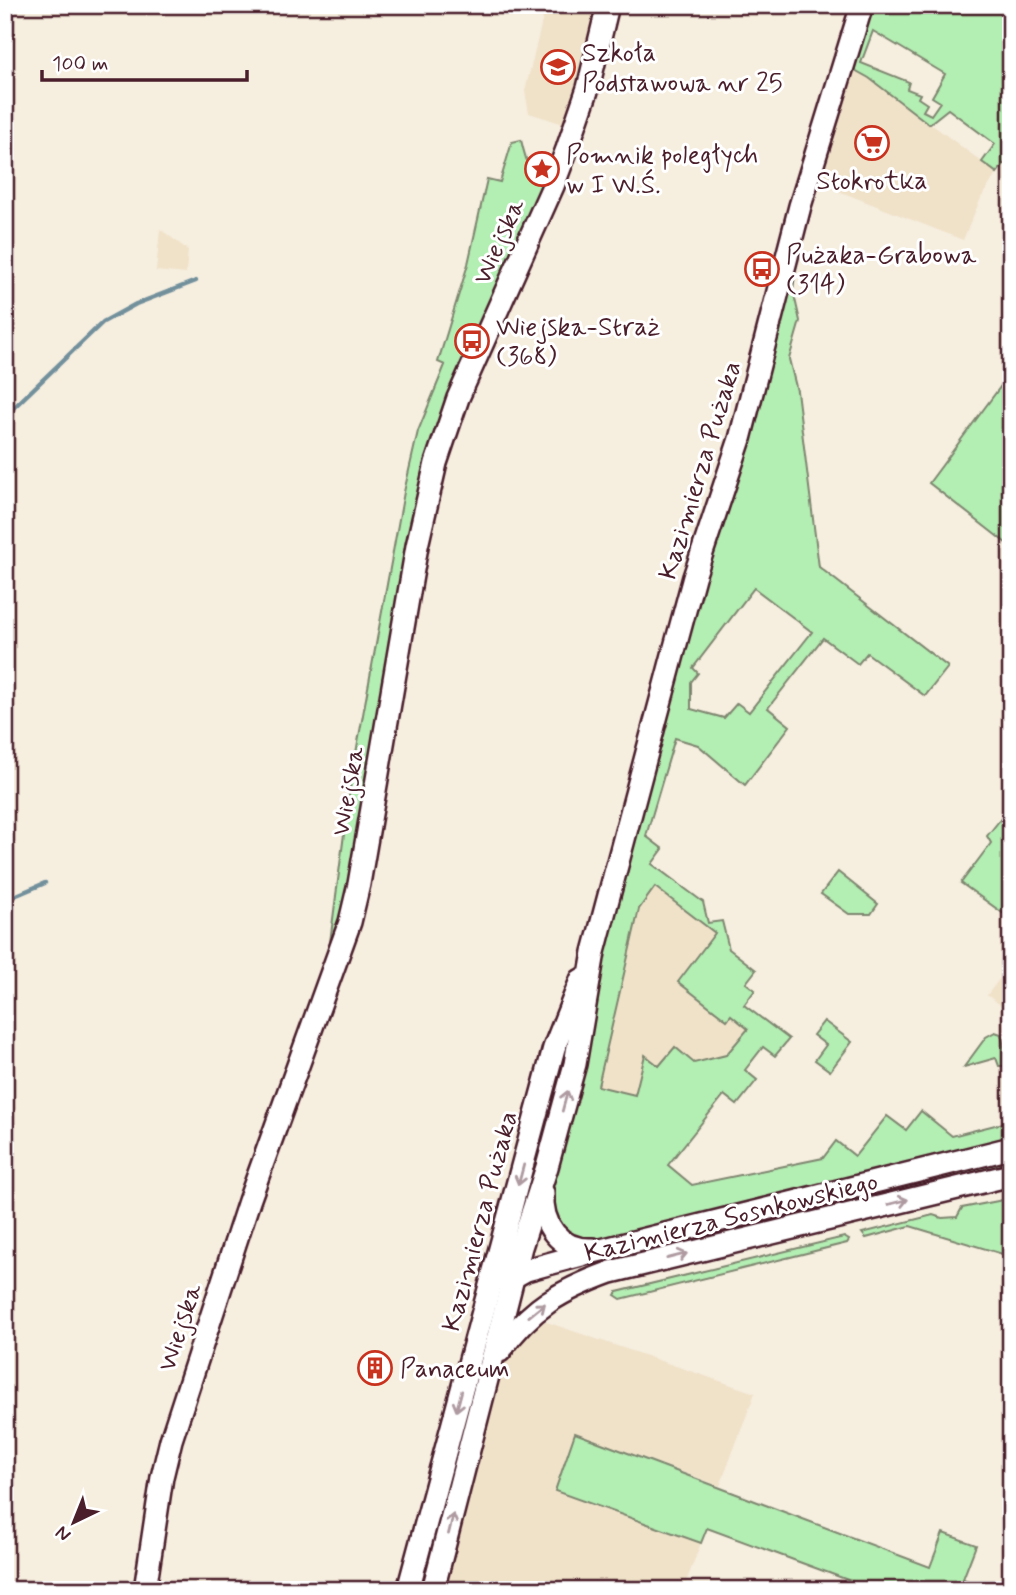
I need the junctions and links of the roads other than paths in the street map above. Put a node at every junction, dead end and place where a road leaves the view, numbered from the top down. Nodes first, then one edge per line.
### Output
1 (608, 5) edge
2 (862, 5) edge
3 (594, 952) junction
4 (1011, 1149) edge
5 (547, 1167) junction
6 (1011, 1175) edge
7 (513, 1206) junction
8 (609, 1248) junction
9 (527, 1260) junction
10 (611, 1272) junction
11 (514, 1276) junction
12 (483, 1312) junction
13 (493, 1361) junction
14 (145, 1590) edge
15 (408, 1590) edge
16 (433, 1590) edge

1 - 14 street, Wiejska
2 - 3 street, Kazimierza Pużaka
5 -> 3 street, Kazimierza Pużaka
3 -> 7 street, Kazimierza Pużaka
4 - 8 street, Kazimierza Sosnkowskiego
5 - 8 street
5 - 9 street, Kazimierza Pużaka
10 -> 6 street, Kazimierza Sosnkowskiego
7 - 9 street
7 - 12 street, Kazimierza Pużaka
8 - 9 street, Kazimierza Sosnkowskiego
9 - 10 street
9 - 11 street, Kazimierza Pużaka
13 -> 10 street, Kazimierza Sosnkowskiego
11 - 12 street
11 - 13 street, Kazimierza Pużaka
12 -> 15 street, Kazimierza Pużaka
16 -> 13 street, Kazimierza Pużaka

